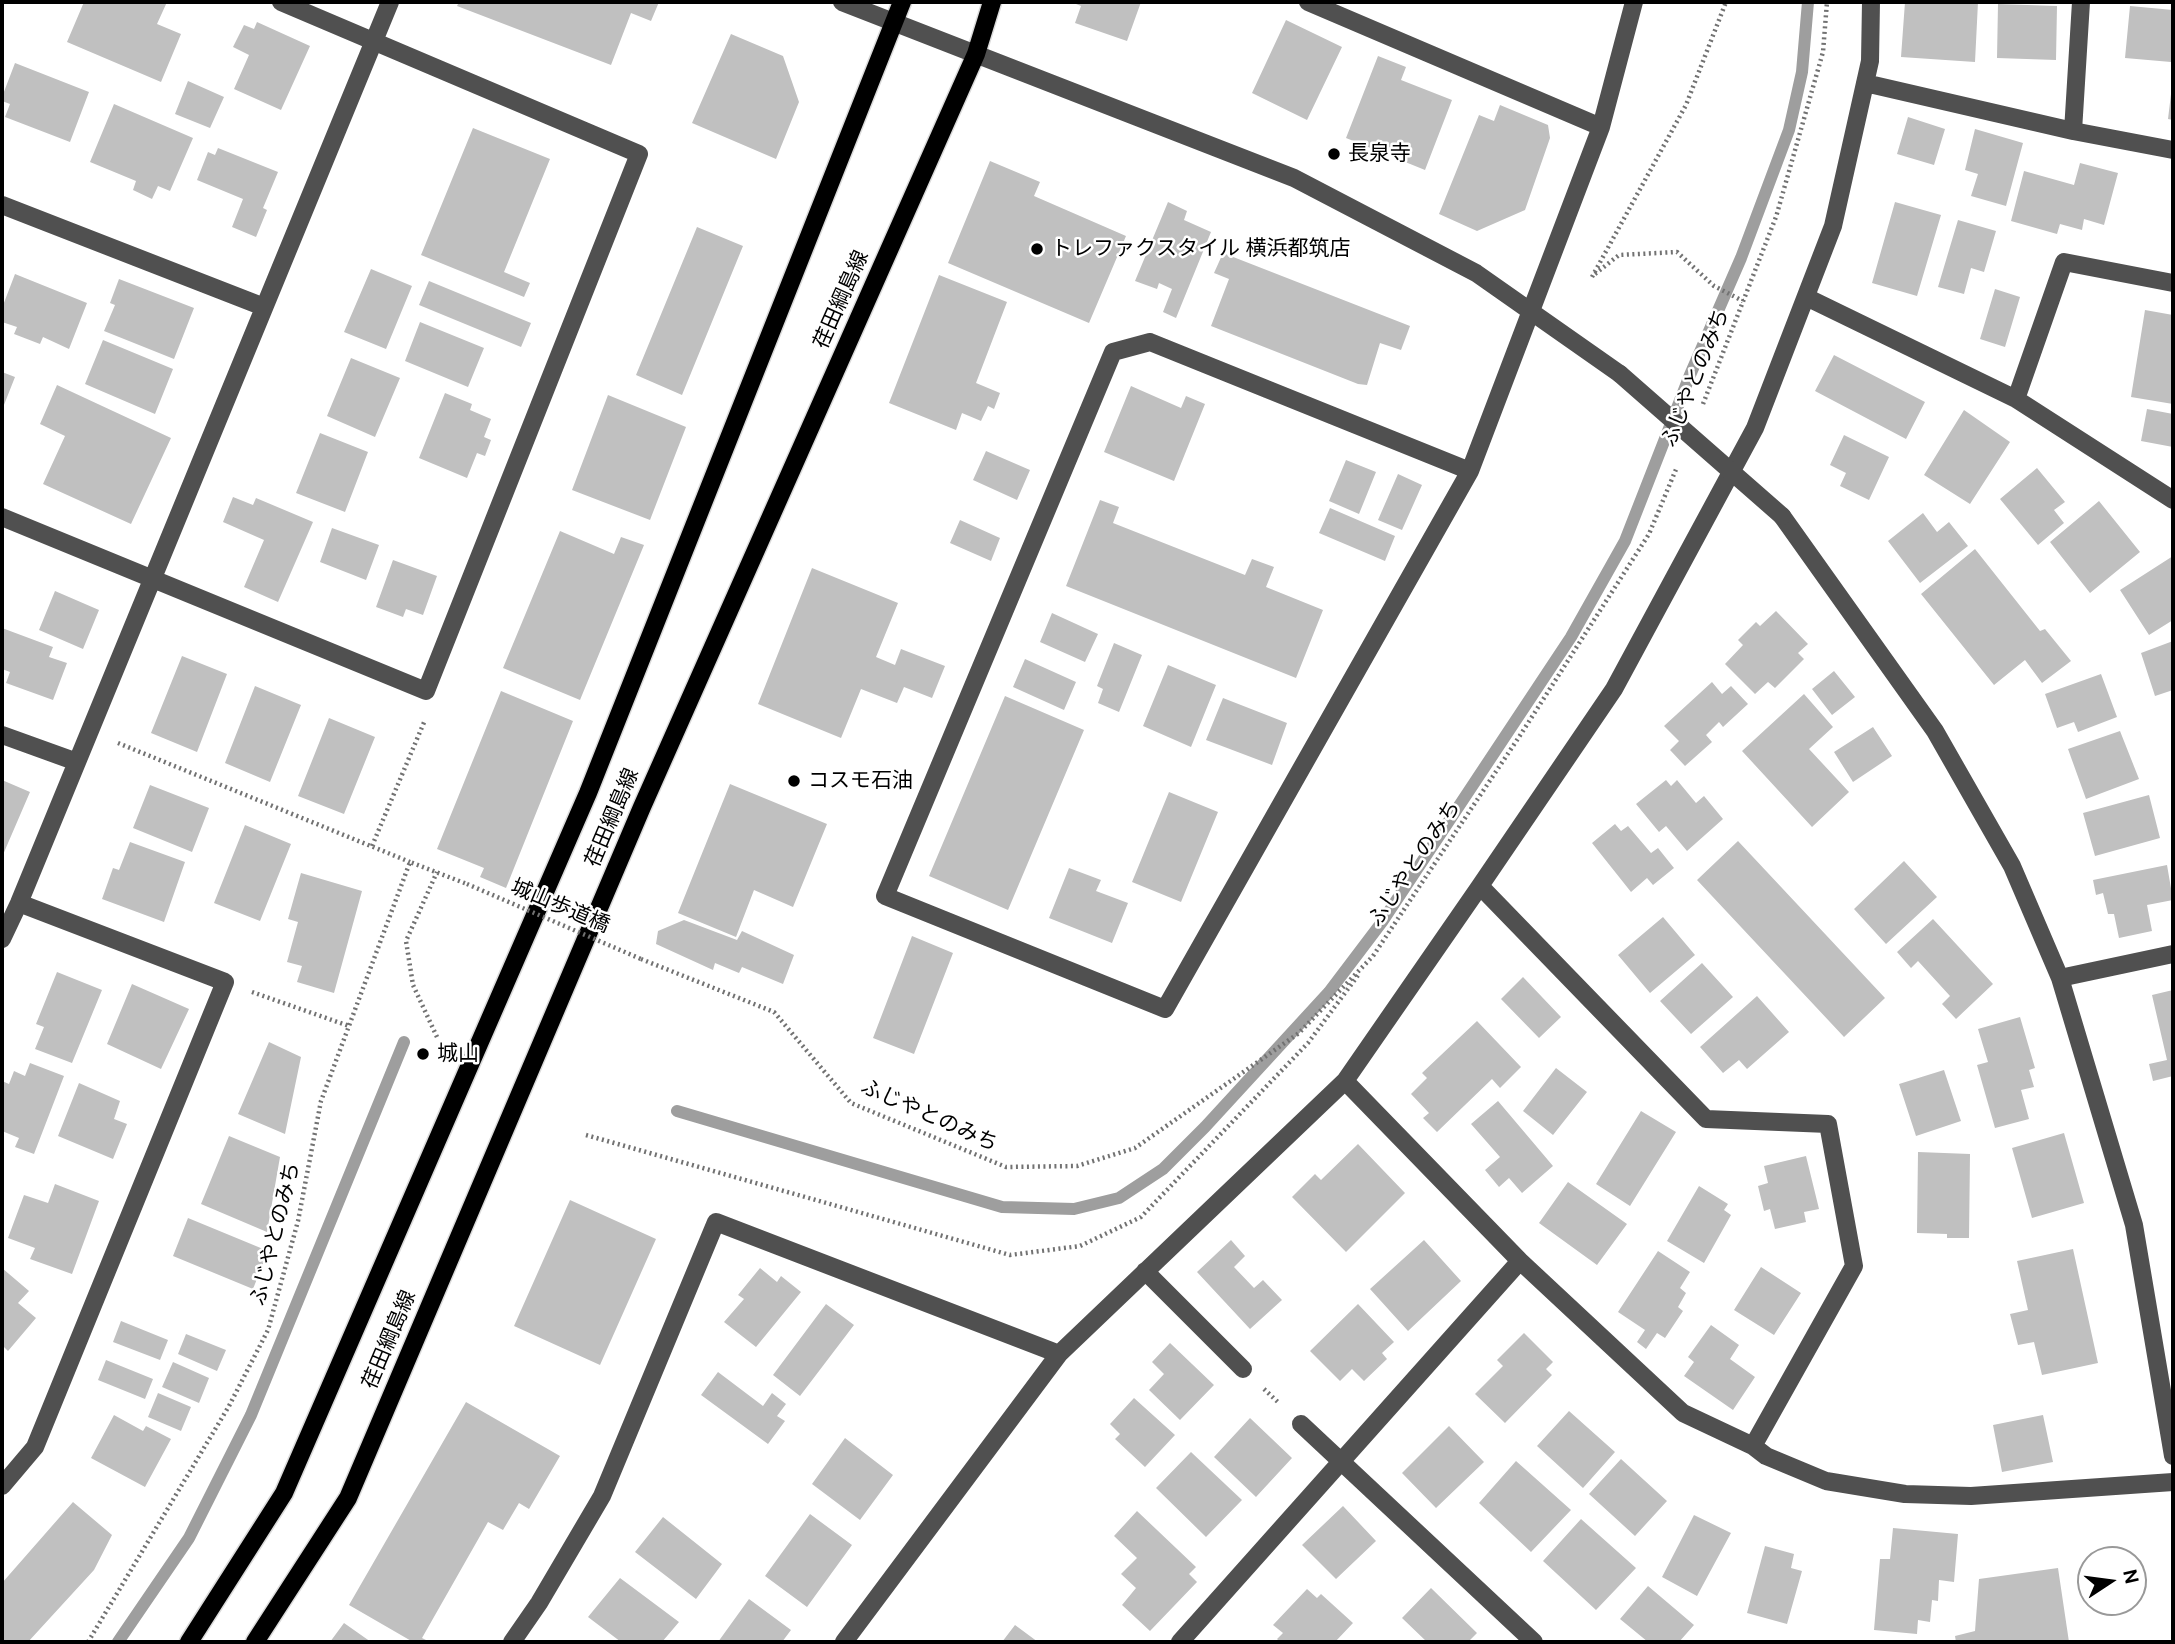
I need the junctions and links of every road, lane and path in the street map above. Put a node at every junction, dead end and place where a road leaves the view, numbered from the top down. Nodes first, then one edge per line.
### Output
1 (281, 2) edge
2 (390, 2) edge
3 (842, 2) edge
4 (902, 2) edge
5 (992, 2) edge
6 (1308, 2) edge
7 (1634, 2) edge
8 (1726, 2) edge
9 (1827, 2) edge
10 (1871, 2) edge
11 (2081, 2) edge
12 (895, 24) junction
13 (373, 40) junction
14 (976, 54) junction
15 (1865, 83) junction
16 (1601, 127) junction
17 (2073, 131) junction
18 (2173, 150) edge
19 (2, 205) edge
20 (2173, 284) edge
21 (1806, 296) junction
22 (1743, 301) junction
23 (264, 307) junction
24 (1531, 311) junction
25 (2016, 399) junction
26 (1700, 411) dead end
27 (1680, 460) dead end
28 (1471, 471) junction
29 (2173, 500) edge
30 (2, 517) edge
31 (153, 577) junction
32 (426, 691) junction
33 (89, 732) junction
34 (2, 735) edge
35 (77, 762) junction
36 (372, 846) junction
37 (410, 862) junction
38 (437, 872) junction
39 (1480, 886) junction
40 (19, 903) junction
41 (2, 939) edge
42 (2173, 954) edge
43 (1373, 956) junction
44 (641, 959) joint
45 (2060, 978) junction
46 (225, 982) junction
47 (349, 1026) junction
48 (437, 1037) dead end
49 (1345, 1081) junction
50 (586, 1135) dead end
51 (1520, 1261) junction
52 (1145, 1271) junction
53 (1059, 1354) junction
54 (1242, 1369) joint
55 (1301, 1424) joint
56 (1753, 1446) junction
57 (2173, 1456) edge
58 (1340, 1462) junction
59 (2173, 1482) edge
60 (2, 1486) edge
61 (1523, 1639) edge
62 (88, 1642) edge
63 (189, 1642) edge
64 (255, 1642) edge
65 (512, 1642) edge
66 (844, 1642) edge
67 (1180, 1642) edge

1 - 13 street
2 - 13 street
3 - 12 street
4 - 12 main road, 荏田綱島線
5 - 14 main road, 荏田綱島線
6 - 16 street
7 - 16 street
8 - 22 path
9 - 22 path, ふじやとのみち
10 - 15 street
11 - 17 street
12 - 14 street
12 - 63 main road, 荏田綱島線
13 - 23 street
13 - 32 street
14 - 24 street
14 - 64 main road, 荏田綱島線
15 - 17 street
15 - 21 street
16 - 24 street
17 - 18 street
19 - 23 street
20 - 25 street
21 - 25 street
21 - 39 street
22 - 26 path, ふじやとのみち
23 - 31 street
24 - 28 street
24 - 45 street, bridge
25 - 29 street
27 - 43 path, ふじやとのみち
28 - 28 street
30 - 31 street
31 - 32 street
31 - 33 street
32 - 36 path
33 - 35 street
33 - 36 path
34 - 35 street
35 - 40 street
36 - 37 path
37 - 38 path
37 - 47 path, ふじやとのみち
38 - 44 path, 城山歩道橋, bridge
38 - 48 path
39 - 49 street
39 - 56 street
40 - 41 street
40 - 46 street
42 - 45 street
43 - 44 path, ふじやとのみち
43 - 50 path
45 - 57 street
46 - 47 path
46 - 60 street
47 - 62 path, ふじやとのみち
49 - 51 street
49 - 52 street
51 - 56 street
51 - 58 street
52 - 53 street
52 - 54 street
53 - 65 street
53 - 66 street
54 - 55 path
55 - 58 street
56 - 59 street
58 - 61 street
58 - 67 street

